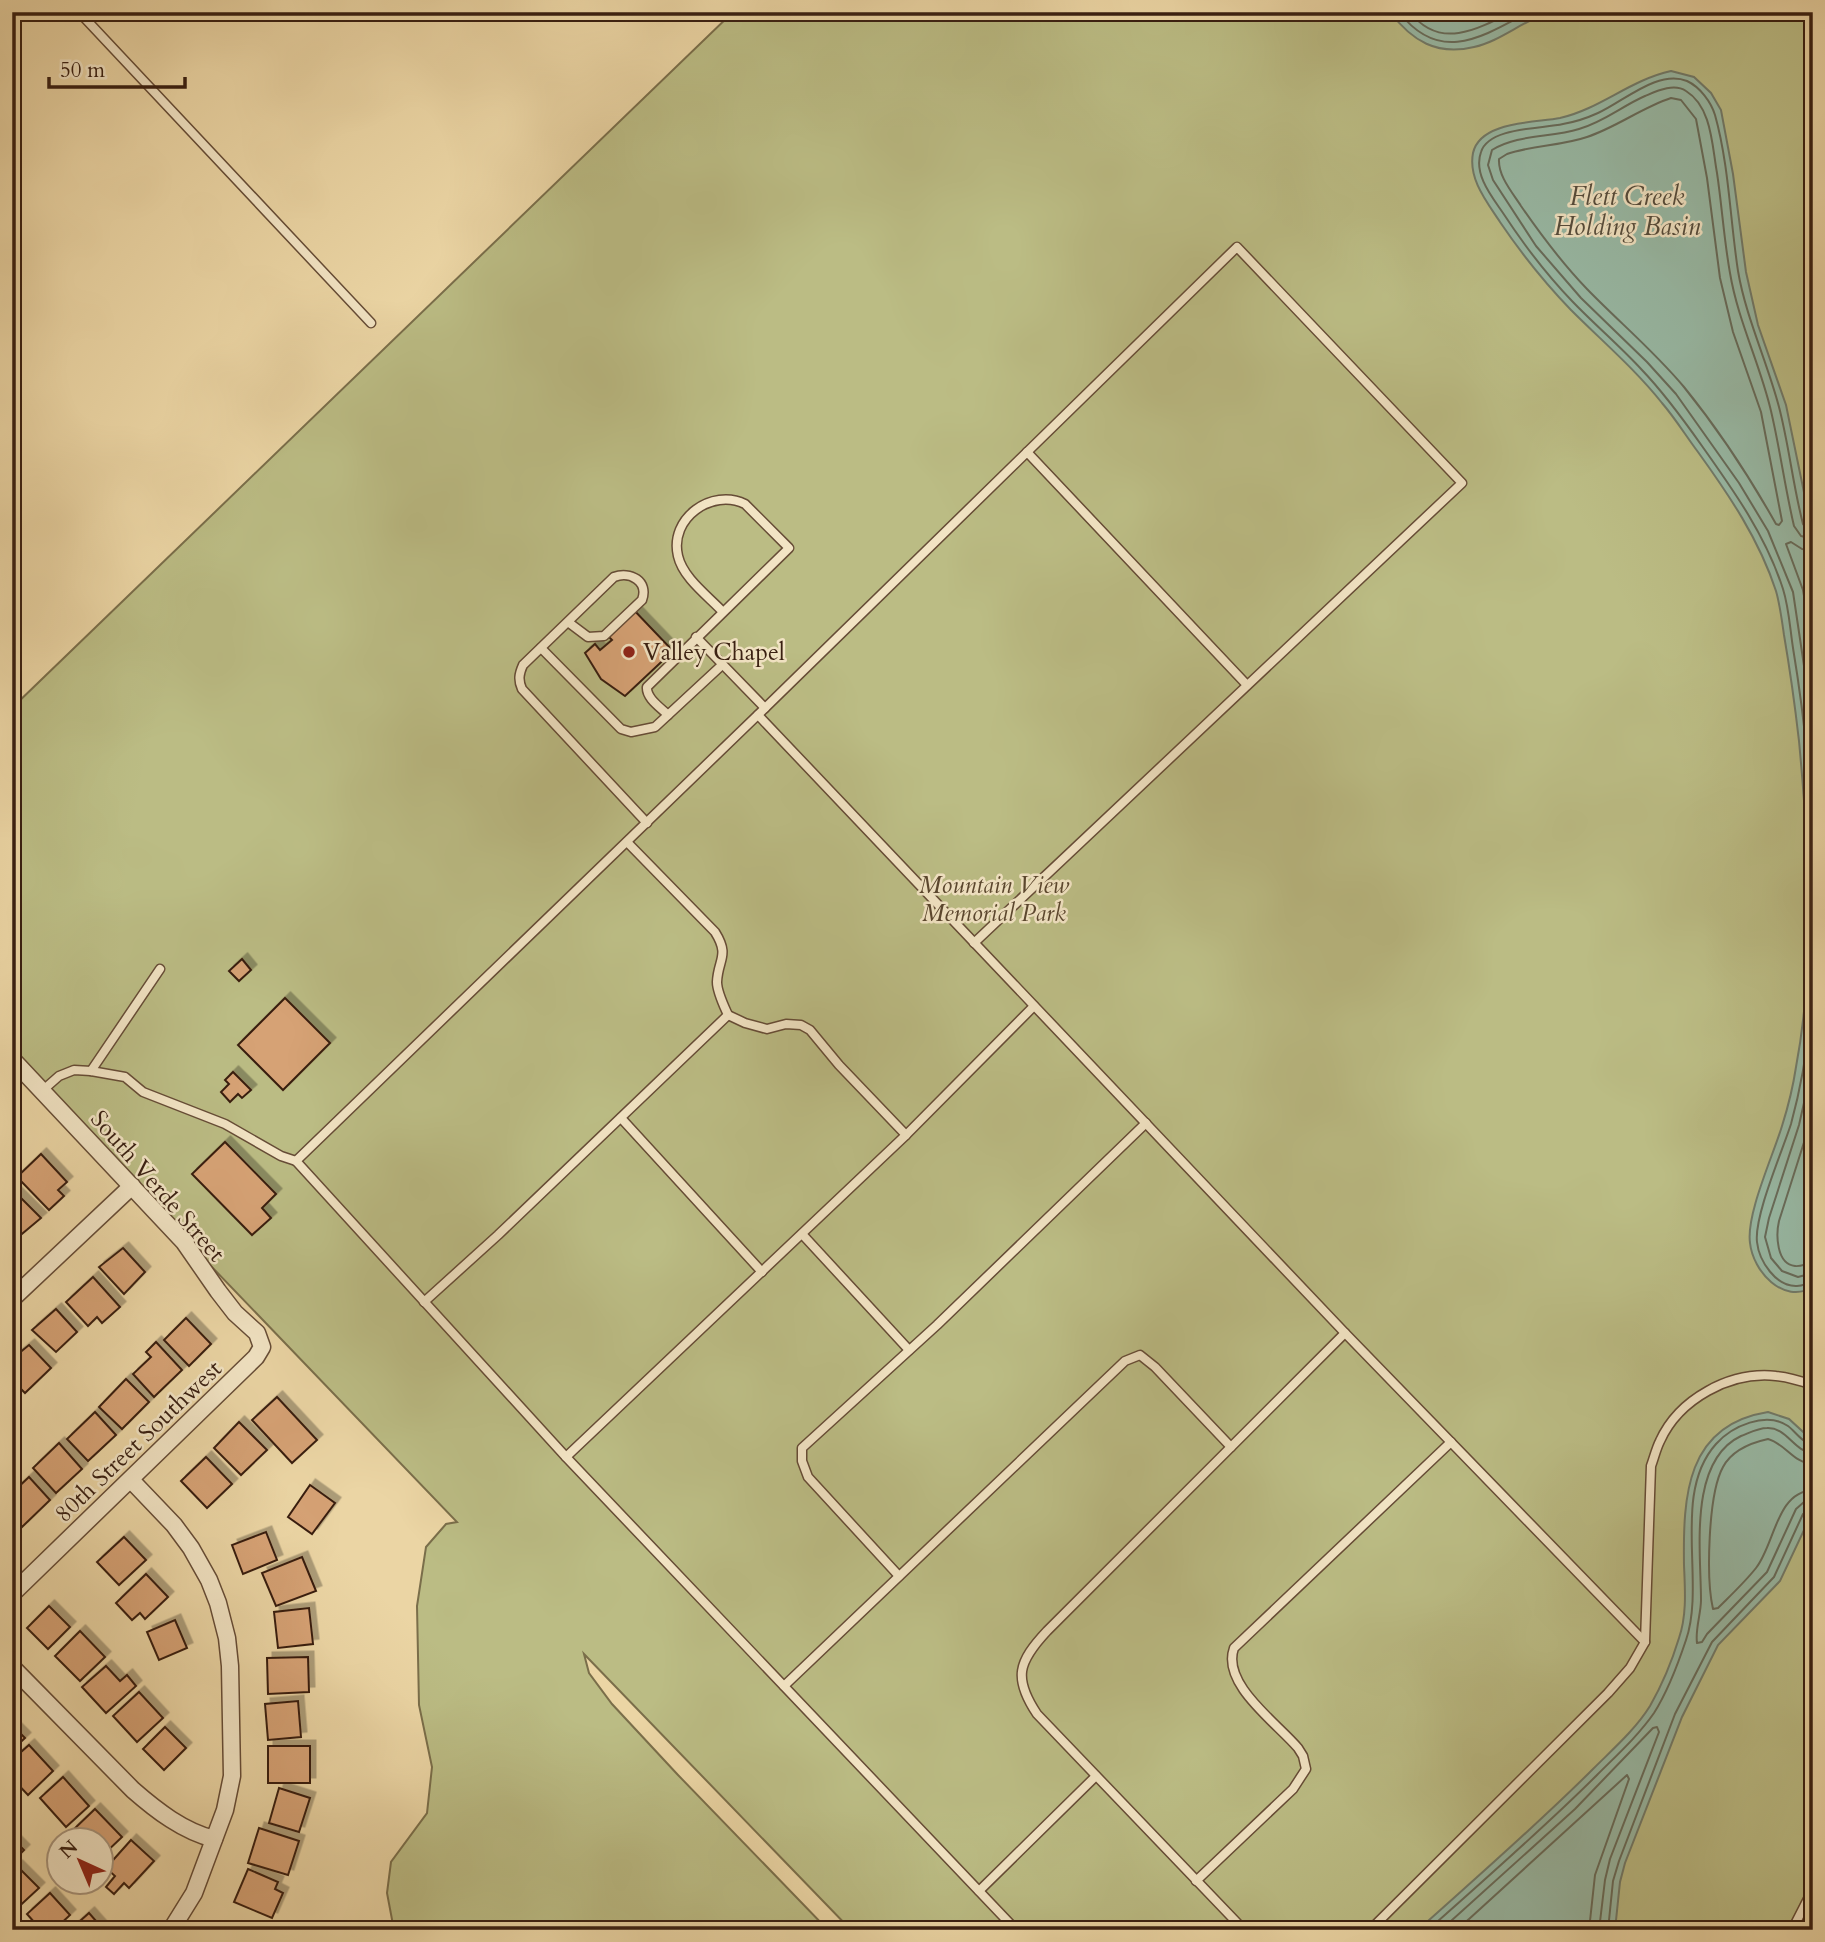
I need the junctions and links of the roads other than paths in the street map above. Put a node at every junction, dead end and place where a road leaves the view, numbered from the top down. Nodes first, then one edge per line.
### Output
1 (79, 12) edge
2 (371, 323) dead end
3 (1027, 452) junction
4 (723, 612) junction
5 (568, 622) junction
6 (696, 637) junction
7 (541, 648) junction
8 (722, 665) junction
9 (1247, 685) junction
10 (765, 708) junction
11 (668, 715) junction
12 (758, 716) junction
13 (647, 823) junction
14 (627, 842) junction
15 (974, 943) junction
16 (160, 969) dead end
17 (1034, 1006) junction
18 (728, 1015) junction
19 (18, 1065) edge
20 (91, 1071) junction
21 (12, 1085) edge
22 (42, 1091) junction
23 (621, 1118) junction
24 (1146, 1123) junction
25 (906, 1135) junction
26 (296, 1161) junction
27 (132, 1185) junction
28 (802, 1234) junction
29 (762, 1272) junction
30 (12, 1299) edge
31 (424, 1302) junction
32 (1345, 1333) junction
33 (262, 1347) joint
34 (909, 1350) junction
35 (1813, 1385) edge
36 (1451, 1442) junction
37 (1231, 1447) junction
38 (566, 1457) junction
39 (131, 1480) junction
40 (899, 1576) junction
41 (12, 1594) edge
42 (1645, 1642) junction
43 (12, 1667) edge
44 (784, 1686) junction
45 (1096, 1776) junction
46 (214, 1839) junction
47 (1196, 1881) junction
48 (1813, 1889) edge
49 (979, 1891) junction
50 (171, 1930) edge
51 (1016, 1930) edge
52 (1244, 1930) edge
53 (1370, 1930) edge
54 (1792, 1930) edge

1 - 2 lane
3 - 9 lane
3 - 9 lane
3 - 10 lane
4 - 4 lane
4 - 6 lane
5 - 5 lane
5 - 7 lane
6 - 8 lane
6 - 11 lane
7 - 11 lane
7 - 13 lane
8 - 10 lane
8 - 11 lane
9 - 15 lane
10 - 12 lane
12 - 13 lane
12 - 15 lane
13 - 14 lane
14 - 18 lane
14 - 26 lane
15 - 17 lane
16 - 20 lane
17 - 24 lane
17 - 25 lane
18 - 23 lane
18 - 25 lane
19 - 21 lane
19 - 22 street, South Verde Street
20 - 22 lane
20 - 26 lane
22 - 27 street, South Verde Street
23 - 29 lane
23 - 31 lane
24 - 32 lane
24 - 34 lane
25 - 28 lane
26 - 31 lane
27 - 30 street
27 - 33 street, South Verde Street
28 - 29 lane
28 - 34 lane
29 - 38 lane
31 - 38 lane
32 - 36 lane
32 - 37 lane
33 - 39 street, 80th Street Southwest
34 - 40 lane
35 - 42 lane
36 - 42 lane
36 - 47 lane
37 - 40 lane
37 - 45 lane
38 - 44 lane
39 - 41 street, 80th Street Southwest
39 - 46 street
40 - 44 lane
42 - 53 lane
43 - 46 street
44 - 49 lane
45 - 47 lane
45 - 49 lane
46 - 50 street
47 - 52 lane
48 - 54 lane
49 - 51 lane

